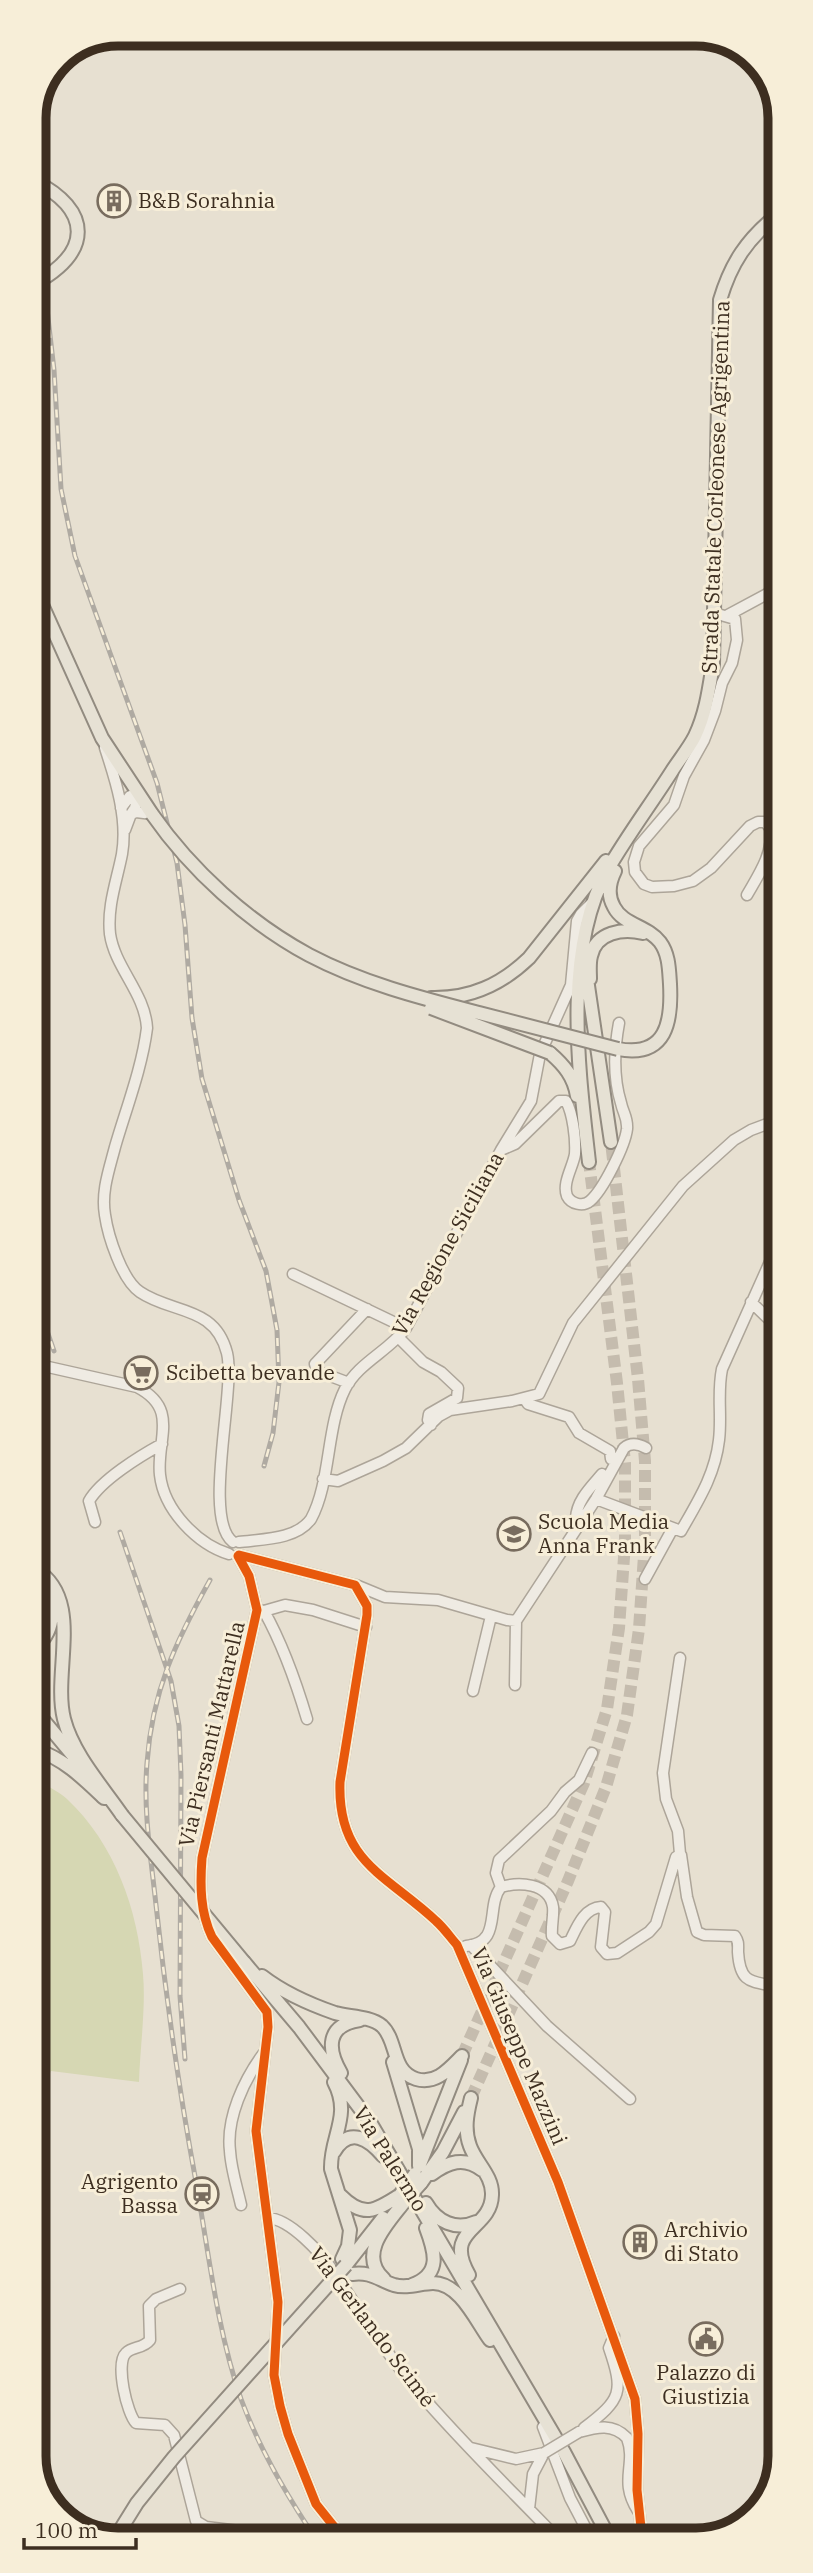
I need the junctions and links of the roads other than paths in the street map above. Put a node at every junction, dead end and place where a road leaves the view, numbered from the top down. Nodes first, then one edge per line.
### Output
1 (46, 188) edge
2 (768, 223) edge
3 (46, 275) edge
4 (768, 597) edge
5 (714, 613) junction
6 (46, 614) edge
7 (731, 617) junction
8 (102, 738) junction
9 (138, 794) junction
10 (120, 809) junction
11 (131, 814) junction
12 (152, 814) junction
13 (768, 826) edge
14 (123, 837) junction
15 (628, 839) junction
16 (768, 853) edge
17 (747, 895) dead end
18 (591, 908) junction
19 (654, 935) junction
20 (396, 991) junction
21 (412, 996) junction
22 (589, 1000) junction
23 (619, 1023) dead end
24 (768, 1124) edge
25 (611, 1142) tunnel mouth
26 (587, 1145) junction
27 (501, 1150) junction
28 (589, 1162) tunnel mouth
29 (768, 1265) edge
30 (293, 1273) dead end
31 (751, 1302) junction
32 (367, 1309) junction
33 (768, 1318) edge
34 (406, 1328) junction
35 (399, 1338) junction
36 (46, 1367) edge
37 (349, 1383) junction
38 (524, 1398) junction
39 (431, 1424) junction
40 (162, 1444) junction
41 (646, 1448) dead end
42 (323, 1479) junction
43 (596, 1499) junction
44 (96, 1522) dead end
45 (580, 1523) junction
46 (224, 1528) junction
47 (673, 1528) junction
48 (205, 1540) junction
49 (235, 1550) junction
50 (46, 1578) edge
51 (645, 1579) dead end
52 (355, 1585) junction
53 (46, 1590) edge
54 (260, 1610) junction
55 (491, 1616) junction
56 (516, 1621) junction
57 (366, 1627) junction
58 (46, 1636) edge
59 (680, 1658) dead end
60 (515, 1685) dead end
61 (473, 1691) dead end
62 (307, 1719) dead end
63 (46, 1723) edge
64 (592, 1753) dead end
65 (46, 1754) edge
66 (122, 1815) junction
67 (680, 1854) junction
68 (501, 1887) junction
69 (457, 1945) junction
70 (471, 1945) junction
71 (244, 1962) junction
72 (768, 1985) edge
73 (366, 2019) junction
74 (389, 2041) junction
75 (313, 2046) junction
76 (265, 2051) junction
77 (630, 2099) dead end
78 (370, 2122) junction
79 (386, 2149) junction
80 (331, 2158) junction
81 (485, 2174) junction
82 (412, 2184) junction
83 (339, 2195) junction
84 (241, 2205) dead end
85 (482, 2217) junction
86 (268, 2218) junction
87 (347, 2266) junction
88 (387, 2282) junction
89 (412, 2285) junction
90 (180, 2288) dead end
91 (295, 2323) junction
92 (614, 2336) junction
93 (522, 2382) junction
94 (579, 2432) junction
95 (467, 2447) junction
96 (544, 2453) junction
97 (529, 2509) junction
98 (638, 2512) junction
99 (122, 2527) edge
100 (207, 2527) edge
101 (335, 2527) edge
102 (546, 2528) edge
103 (585, 2528) edge
104 (604, 2528) edge
105 (606, 2528) edge
106 (641, 2528) edge

1 - 3 main road
2 - 5 main road, Strada Statale Corleonese Agrigentina
4 - 7 street
5 - 7 street
5 - 15 main road, Strada Statale Corleonese Agrigentina
6 - 8 main road
7 - 13 street
8 - 9 main road
8 - 10 street
9 - 10 street
9 - 11 street
9 - 12 main road
10 - 14 street
11 - 12 street
11 - 14 street
12 - 20 main road, bridge
14 - 46 street, Via Piersanti Mattarella
15 - 18 main road, Strada Statale Corleonese Agrigentina
15 - 19 main road
15 - 21 main road, bridge
16 - 17 street
18 - 22 main road, Strada Statale Corleonese Agrigentina
18 - 26 main road, Strada Statale Corleonese Agrigentina
18 - 27 street, Via Regione Siciliana
19 - 21 main road, bridge
19 - 22 main road
20 - 21 main road, bridge
20 - 26 main road, bridge
22 - 25 main road, Strada Statale Corleonese Agrigentina
23 - 27 street
24 - 38 street
26 - 28 main road, Strada Statale Corleonese Agrigentina
27 - 34 street, Via Regione Siciliana
29 - 31 street
30 - 32 street
31 - 33 street
31 - 47 street
32 - 34 street
32 - 37 street
34 - 35 street, Via Regione Siciliana
35 - 37 street, Via Regione Siciliana
35 - 39 street
36 - 40 street
37 - 42 street, Via Regione Siciliana
38 - 39 street
38 - 45 street
39 - 42 street
40 - 44 street
40 - 48 street
41 - 43 street
42 - 49 street, Via Regione Siciliana
43 - 45 street
43 - 47 street
45 - 56 street
46 - 48 street
46 - 49 street, Via Piersanti Mattarella
47 - 51 street
48 - 49 street
49 - 52 street
49 - 54 street, Via Piersanti Mattarella
50 - 66 main road
52 - 55 street
52 - 57 street, Via Giuseppe Mazzini
53 - 58 main road
54 - 57 street
54 - 62 street
54 - 76 street, Via Piersanti Mattarella
55 - 56 street
55 - 61 street
56 - 60 street
57 - 69 street, Via Giuseppe Mazzini
59 - 67 street
63 - 66 main road
64 - 68 street
65 - 66 main road
66 - 71 main road, Via Palermo, bridge
67 - 68 street
67 - 72 street
68 - 70 street
69 - 70 street
69 - 92 street, Via Giuseppe Mazzini
70 - 77 street
71 - 73 main road
71 - 75 main road, Via Palermo
73 - 74 main road
73 - 78 main road
74 - 82 main road
74 - 82 main road
75 - 78 main road, Via Palermo
75 - 80 main road
76 - 84 street
76 - 86 street, Via Piersanti Mattarella
78 - 79 main road, Via Palermo
79 - 82 main road, Via Palermo
79 - 85 main road
80 - 82 main road
80 - 83 main road
81 - 82 main road
81 - 82 main road
81 - 85 main road
82 - 83 main road
82 - 87 main road
82 - 88 main road
82 - 89 main road
82 - 93 main road, Via Palermo
83 - 87 main road
85 - 105 main road
86 - 95 street, Via Gerlando Scimé
86 - 101 street, Via Piersanti Mattarella
87 - 88 main road
87 - 91 main road, bridge
87 - 91 main road, bridge
88 - 89 main road
89 - 93 main road
90 - 100 street
91 - 99 main road, bridge
92 - 94 street
92 - 98 street, Via Giuseppe Mazzini
93 - 103 street
93 - 104 main road, Via Palermo
94 - 96 street, bridge
94 - 98 street
95 - 96 street
95 - 97 street, Via Gerlando Scimé
96 - 97 street
97 - 102 street, Via Gerlando Scimé
98 - 106 street, Via Giuseppe Mazzini

